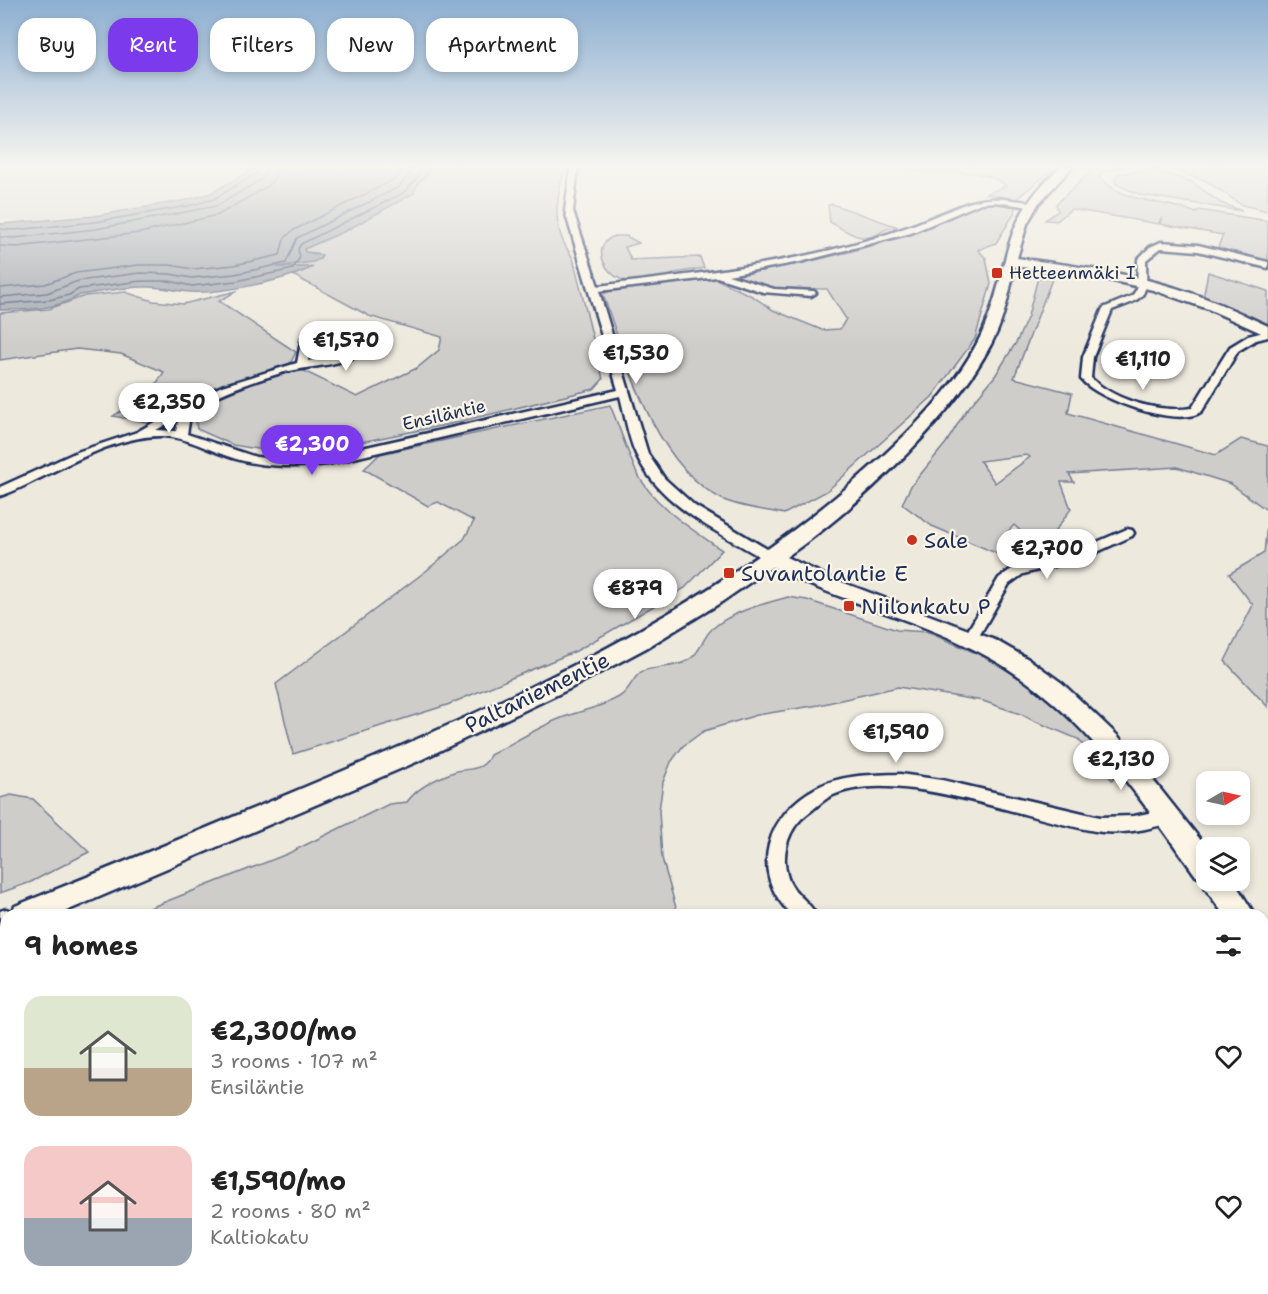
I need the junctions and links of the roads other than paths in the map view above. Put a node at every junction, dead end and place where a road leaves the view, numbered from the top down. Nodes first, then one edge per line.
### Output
1 (574, 226) edge
2 (919, 226) edge
3 (1021, 226) edge
4 (1011, 261) junction
5 (1268, 265) edge
6 (718, 274) junction
7 (1142, 283) junction
8 (594, 289) junction
9 (811, 293) dead end
10 (1268, 333) edge
11 (302, 365) junction
12 (623, 392) junction
13 (186, 409) junction
14 (139, 434) junction
15 (181, 436) junction
16 (0, 492) edge
17 (1127, 533) dead end
18 (772, 558) junction
19 (970, 639) junction
20 (1168, 816) junction
21 (1196, 854) edge
22 (1224, 891) edge
23 (39, 909) edge
24 (797, 909) edge
25 (1237, 909) edge

1 - 8 street
2 - 6 street
3 - 4 street, Paltaniementie
4 - 7 street
4 - 18 street, Paltaniementie
5 - 7 street
6 - 8 street
6 - 9 street
7 - 10 street
7 - 10 street
8 - 12 street
11 - 11 street
11 - 13 street
12 - 15 street, Ensiläntie
12 - 18 street
13 - 14 street
13 - 15 street
14 - 15 street, Ensiläntie
14 - 16 street, Ensiläntie
17 - 19 street
18 - 19 street
18 - 23 street, Paltaniementie
19 - 20 street
20 - 21 street
20 - 24 street
22 - 25 street

